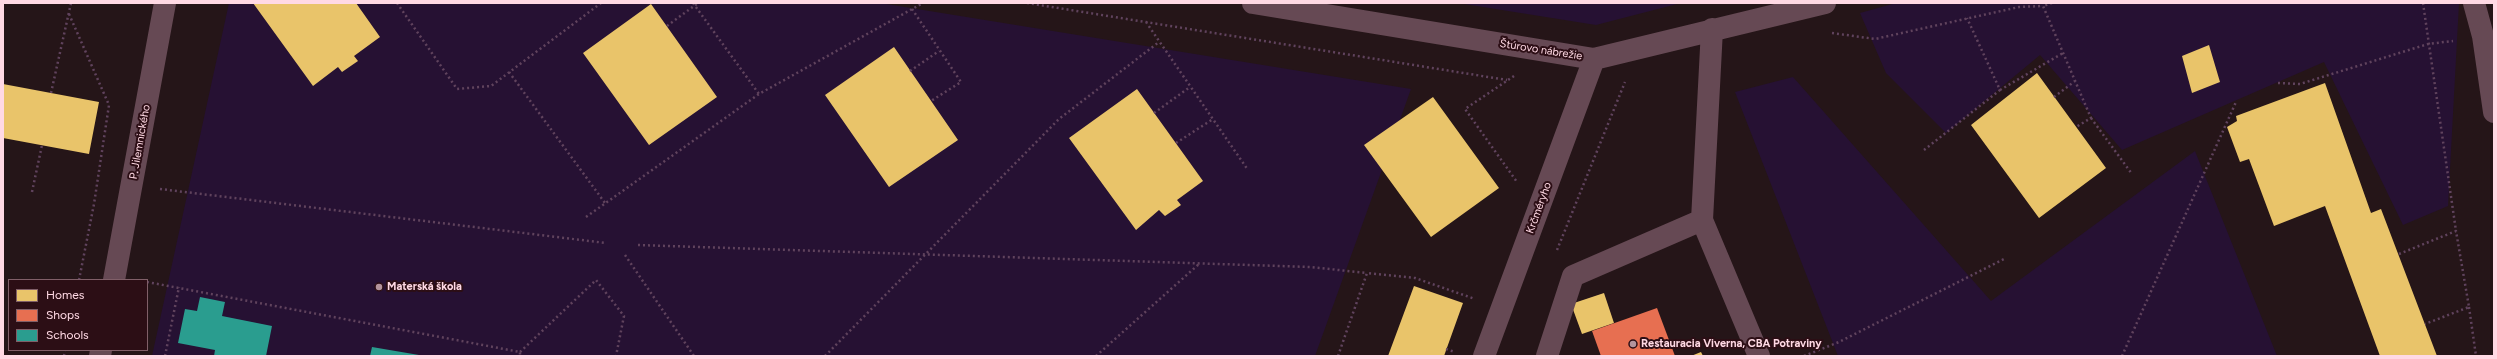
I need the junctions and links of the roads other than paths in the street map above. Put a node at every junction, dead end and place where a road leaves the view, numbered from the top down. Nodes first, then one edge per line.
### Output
1 (165, 3) edge
2 (1253, 3) edge
3 (1825, 3) edge
4 (2479, 15) edge
5 (1712, 29) junction
6 (1594, 59) junction
7 (2494, 112) edge
8 (1702, 220) junction
9 (114, 279) edge
10 (1484, 356) edge
11 (1547, 356) edge
12 (1759, 356) edge

1 - 9 street, P. Jilemnického
2 - 6 street, Štúrovo nábrežie
3 - 5 street, Štúrovo nábrežie
4 - 7 street
5 - 6 street, Štúrovo nábrežie
5 - 8 street
6 - 10 street, Krčméryho
8 - 11 street
8 - 12 street

